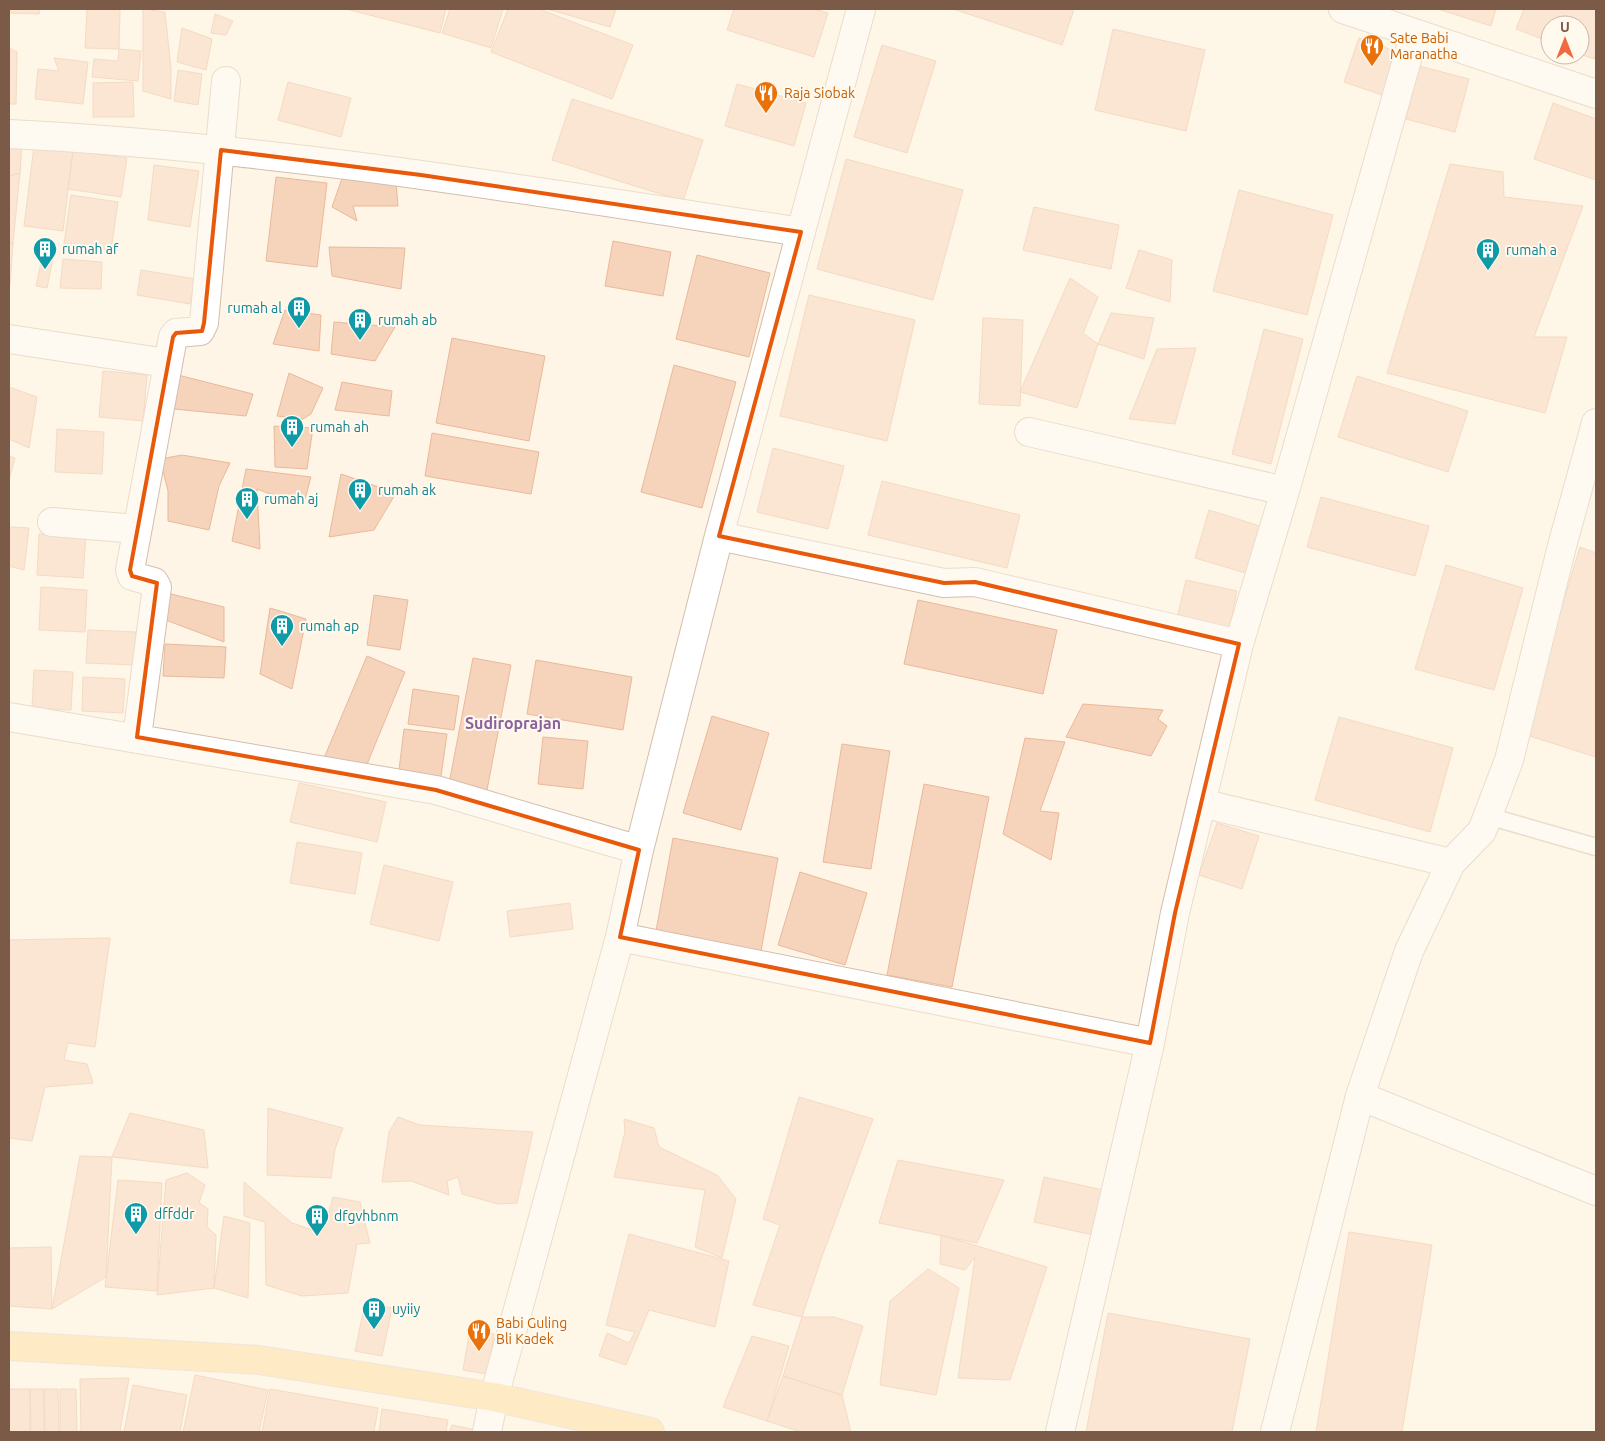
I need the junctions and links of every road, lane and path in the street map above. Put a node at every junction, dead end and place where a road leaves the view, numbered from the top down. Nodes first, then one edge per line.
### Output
1 (861, 9) edge
2 (1343, 9) edge
3 (1414, 34) junction
4 (226, 81) dead end
5 (1596, 94) edge
6 (9, 134) edge
7 (221, 150) junction
8 (801, 232) junction
9 (9, 339) edge
10 (167, 363) junction
11 (1596, 423) edge
12 (1029, 432) dead end
13 (1285, 491) junction
14 (52, 522) dead end
15 (138, 529) junction
16 (719, 536) junction
17 (1239, 644) junction
18 (9, 717) edge
19 (137, 737) junction
20 (1201, 803) junction
21 (1488, 816) junction
22 (1596, 847) edge
23 (639, 850) junction
24 (1451, 863) junction
25 (620, 937) junction
26 (1150, 1043) junction
27 (1360, 1096) junction
28 (1596, 1191) edge
29 (9, 1346) edge
30 (494, 1397) junction
31 (487, 1432) edge
32 (650, 1432) edge
33 (1060, 1432) edge
34 (1276, 1432) edge

1 - 8 street
2 - 3 street
3 - 5 street
3 - 13 street
4 - 7 street
6 - 7 street
7 - 8 street
7 - 10 street
8 - 16 street
9 - 10 street
10 - 15 street
11 - 21 street
12 - 13 street
13 - 17 street
14 - 15 street
15 - 19 street
16 - 17 street
16 - 23 street
17 - 20 street
18 - 19 street
19 - 23 street
20 - 24 street
20 - 26 street
21 - 22 lane
21 - 24 street
23 - 25 street
24 - 27 street
25 - 26 street
25 - 30 street
26 - 33 street
27 - 28 street
27 - 34 street
29 - 30 main road
30 - 31 street
30 - 32 main road

